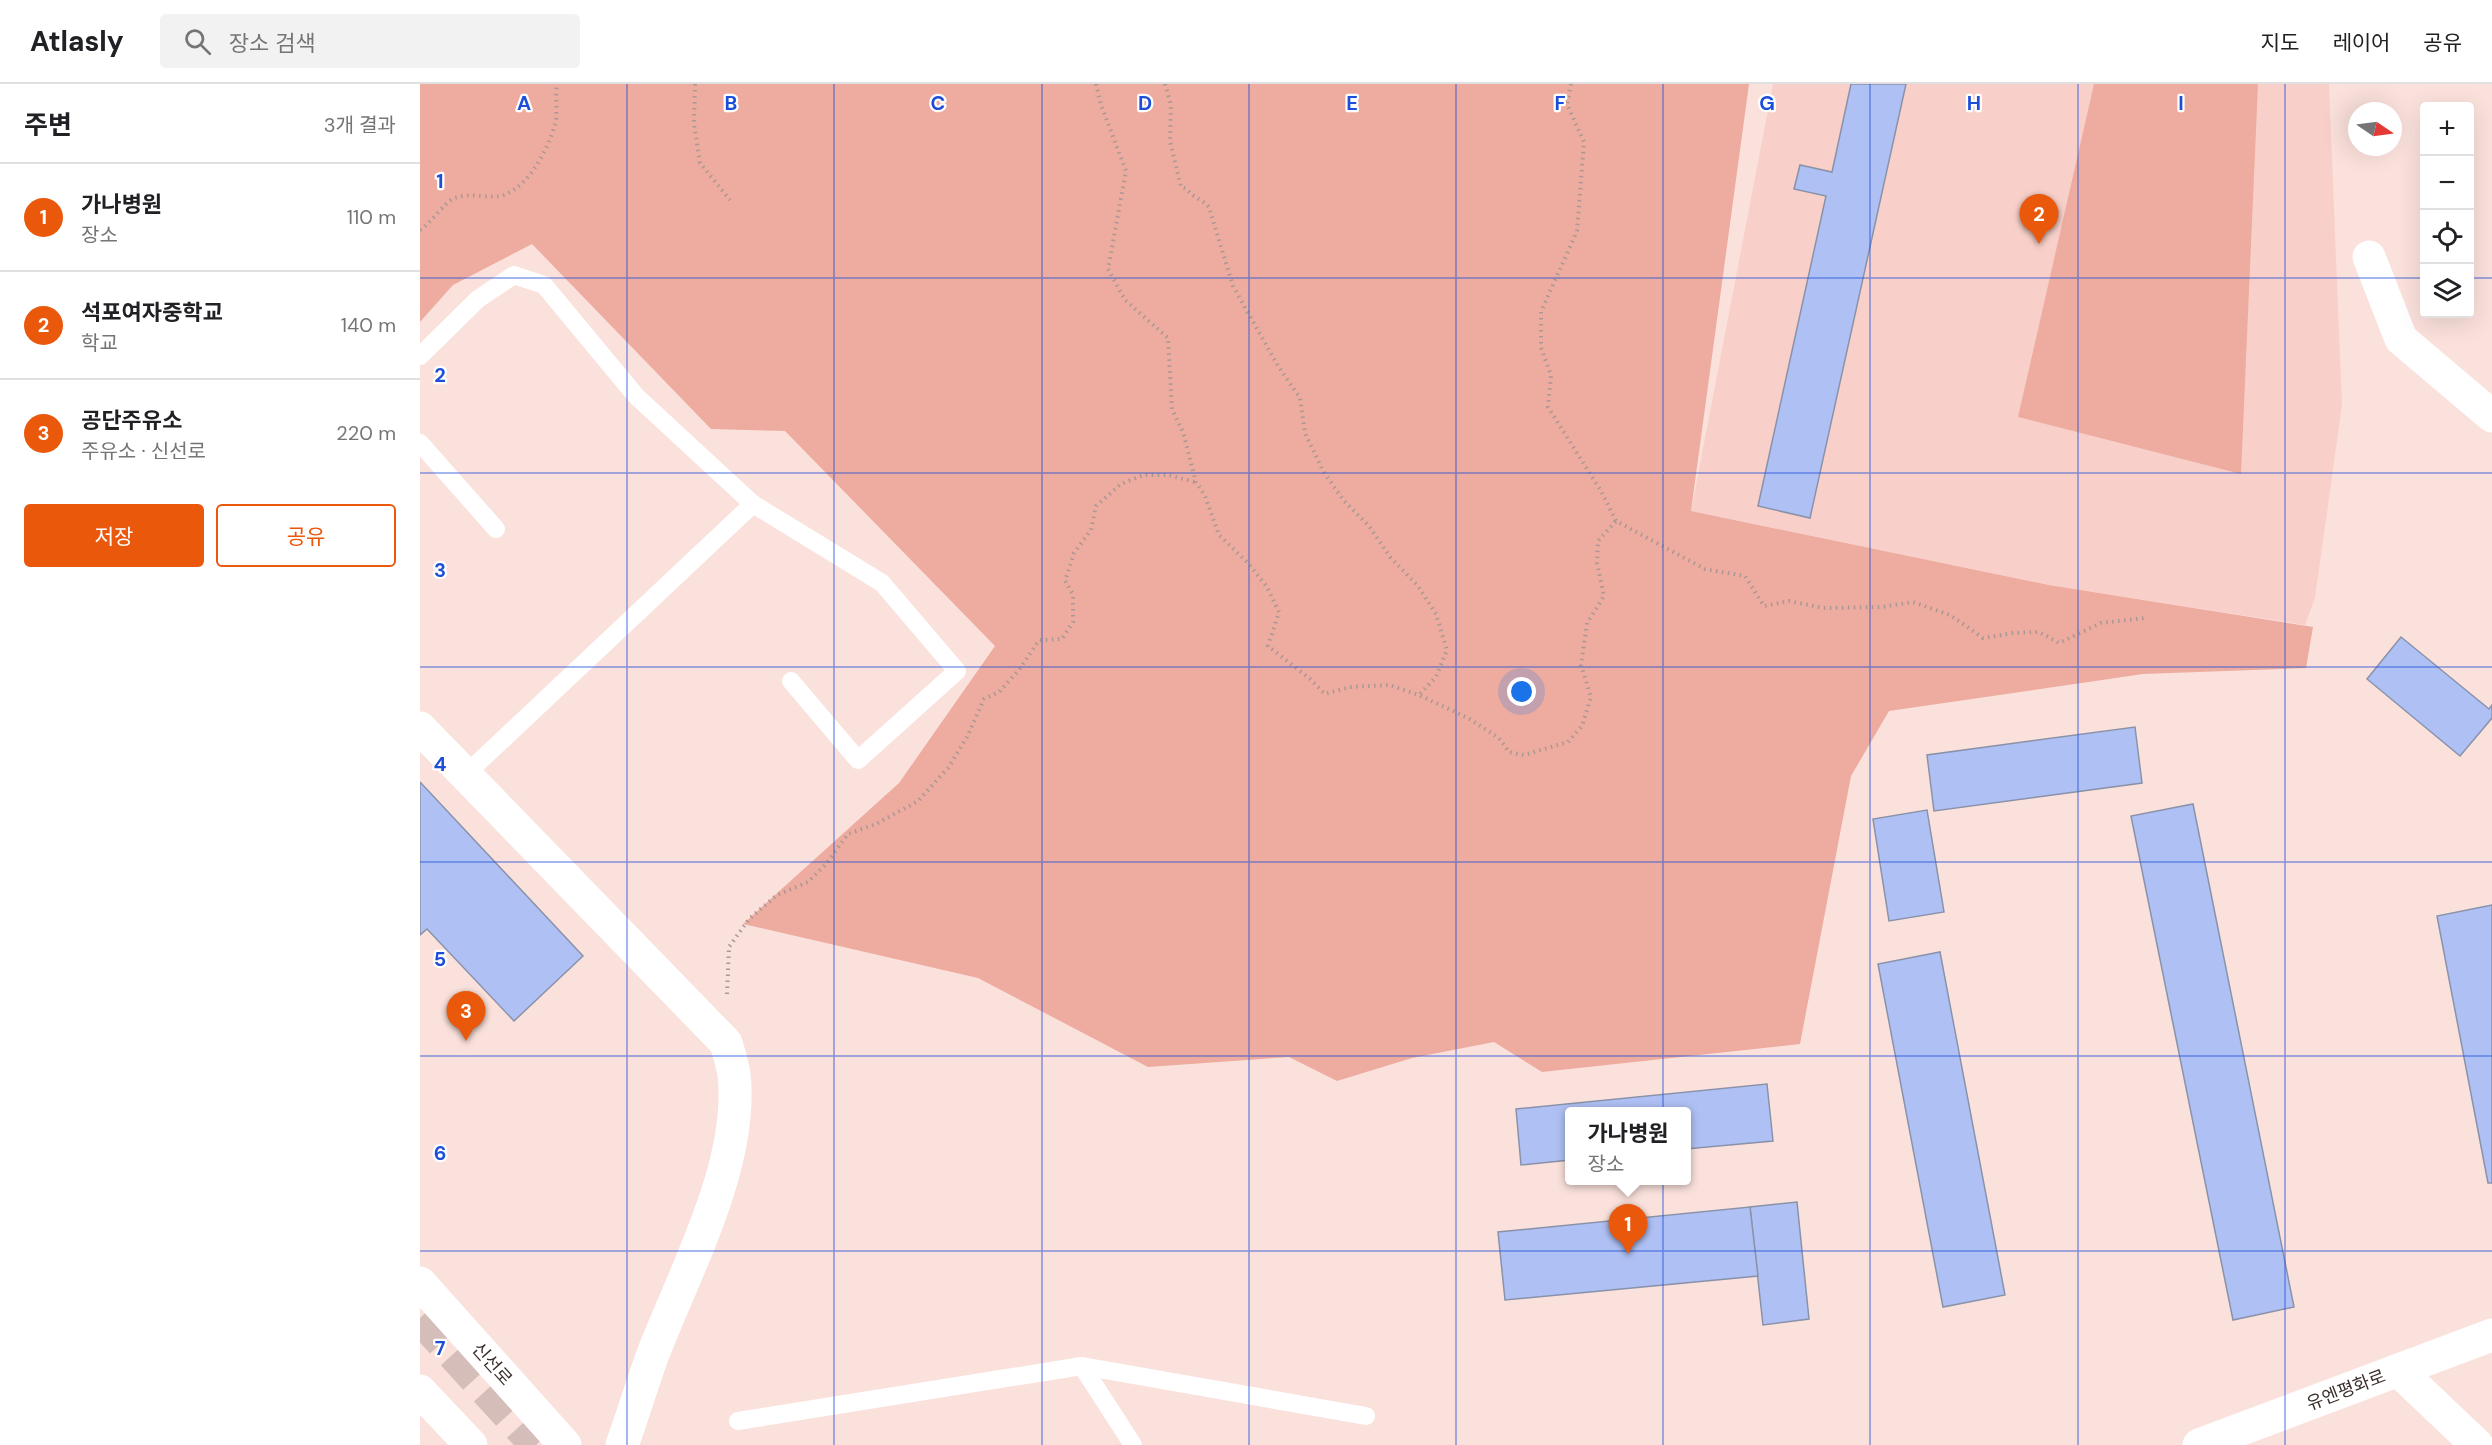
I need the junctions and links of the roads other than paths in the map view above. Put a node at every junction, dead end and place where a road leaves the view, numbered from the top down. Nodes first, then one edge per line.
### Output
1 (2369, 257) dead end
2 (420, 356) edge
3 (2492, 416) edge
4 (420, 443) edge
5 (753, 504) junction
6 (496, 529) dead end
7 (791, 681) dead end
8 (420, 728) edge
9 (465, 776) junction
10 (420, 1283) edge
11 (2492, 1335) edge
12 (1082, 1366) junction
13 (2398, 1370) junction
14 (420, 1391) edge
15 (1366, 1416) dead end
16 (738, 1421) dead end
17 (471, 1445) edge
18 (565, 1445) edge
19 (622, 1445) edge
20 (1133, 1445) edge
21 (2199, 1445) edge
22 (2477, 1445) edge

1 - 3 street
2 - 5 lane
4 - 6 lane
5 - 7 lane
5 - 9 lane
8 - 9 street
9 - 19 street
10 - 18 street, 신선로
11 - 13 street, 유엔평화로
12 - 15 lane
12 - 16 lane
12 - 20 lane
13 - 21 street, 유엔평화로
13 - 22 street
14 - 17 street

